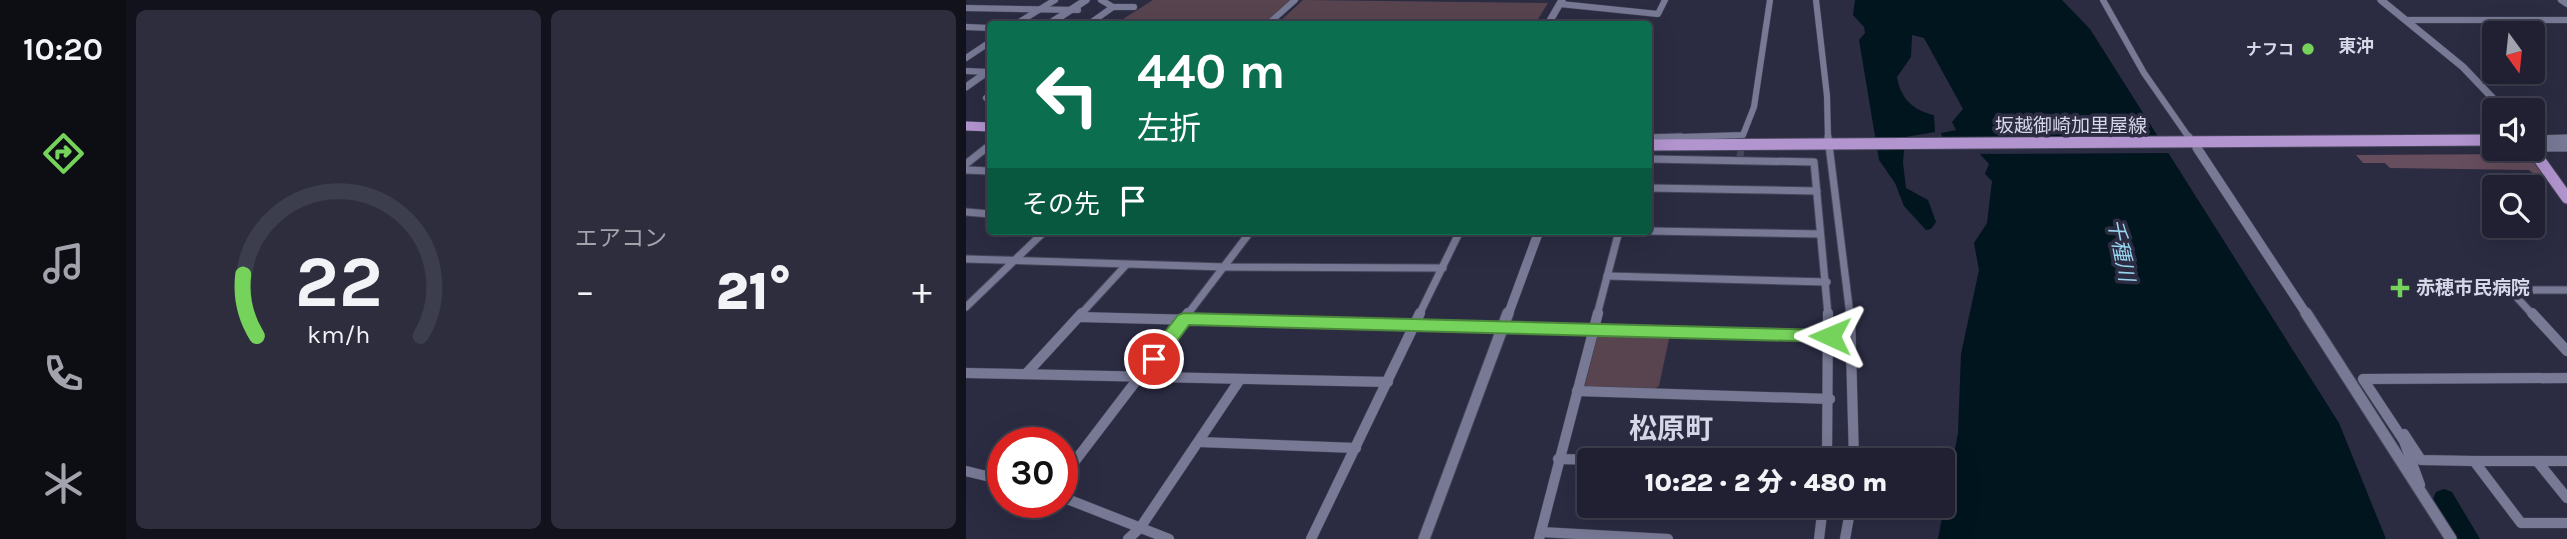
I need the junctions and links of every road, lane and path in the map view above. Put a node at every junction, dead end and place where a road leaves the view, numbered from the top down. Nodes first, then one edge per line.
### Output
1 (1055, 0) edge
2 (1086, 0) edge
3 (1093, 0) edge
4 (1101, 0) edge
5 (1295, 0) edge
6 (1665, 0) edge
7 (1770, 0) edge
8 (1816, 0) edge
9 (2103, 0) edge
10 (2381, 0) edge
11 (2561, 0) edge
12 (1561, 2) edge
13 (2567, 4) edge
14 (1134, 7) dead end
15 (966, 8) edge
16 (1113, 8) junction
17 (1040, 10) junction
18 (1074, 10) junction
19 (2407, 20) junction
20 (2567, 20) edge
21 (1021, 21) edge
22 (1054, 21) edge
23 (1061, 21) edge
24 (1094, 21) edge
25 (1271, 21) edge
26 (1550, 21) edge
27 (966, 27) edge
28 (987, 28) edge
29 (987, 43) edge
30 (966, 48) edge
31 (980, 49) junction
32 (966, 58) edge
33 (987, 70) edge
34 (966, 71) edge
35 (966, 80) edge
36 (966, 87) edge
37 (2493, 98) edge
38 (966, 126) edge
39 (987, 127) edge
40 (966, 132) edge
41 (987, 133) edge
42 (1652, 138) edge
43 (2567, 139) edge
44 (2482, 140) edge
45 (2545, 140) edge
46 (1652, 145) edge
47 (2191, 145) junction
48 (987, 147) edge
49 (1832, 147) junction
50 (2482, 147) edge
51 (2567, 147) edge
52 (2545, 148) edge
53 (1652, 150) edge
54 (1652, 159) edge
55 (2541, 161) edge
56 (966, 164) edge
57 (966, 170) edge
58 (987, 171) edge
59 (1652, 188) edge
60 (1817, 191) junction
61 (2567, 198) edge
62 (966, 212) edge
63 (987, 214) edge
64 (1652, 230) edge
65 (1820, 234) junction
66 (1041, 235) edge
67 (1248, 235) edge
68 (1458, 235) edge
69 (1538, 235) edge
70 (1618, 235) edge
71 (966, 259) edge
72 (1013, 261) junction
73 (1126, 265) junction
74 (1225, 267) junction
75 (1443, 268) junction
76 (1607, 276) junction
77 (1826, 282) junction
78 (2567, 289) edge
79 (966, 307) edge
80 (1079, 317) junction
81 (1184, 319) junction
82 (1415, 324) junction
83 (1504, 327) junction
84 (1592, 330) junction
85 (1830, 336) junction
86 (2567, 351) edge
87 (966, 373) edge
88 (1026, 374) junction
89 (2567, 378) edge
90 (1139, 379) junction
91 (1239, 381) junction
92 (1388, 382) junction
93 (1577, 391) junction
94 (1830, 399) junction
95 (2384, 412) junction
96 (1199, 442) junction
97 (1356, 448) junction
98 (1828, 448) edge
99 (1854, 448) edge
100 (1078, 457) edge
101 (1558, 459) junction
102 (1577, 459) edge
103 (2474, 461) junction
104 (2537, 461) junction
105 (2567, 461) edge
106 (966, 471) edge
107 (987, 476) edge
108 (2421, 488) junction
109 (2567, 498) edge
110 (1078, 503) edge
111 (1822, 518) edge
112 (1849, 518) edge
113 (2567, 523) edge
114 (1140, 528) junction
115 (1540, 535) edge
116 (1129, 539) edge
117 (1169, 539) edge
118 (1311, 539) edge
119 (1424, 539) edge
120 (1668, 539) edge
121 (1819, 539) edge
122 (1846, 539) edge
123 (2451, 539) edge

1 - 17 street
2 - 18 street
3 - 18 street
4 - 16 street
5 - 25 street
6 - 12 street
7 - 42 street
8 - 49 street
9 - 47 street
10 - 19 street
11 - 13 street
12 - 26 street
14 - 16 street
15 - 17 street
16 - 24 street
17 - 18 street
17 - 21 street
18 - 22 street
18 - 23 street
19 - 20 street
19 - 37 street
27 - 28 street
29 - 31 street
30 - 31 street
31 - 32 street
33 - 34 street
33 - 35 street
33 - 36 street
38 - 39 main road
40 - 41 main road
43 - 45 street
44 - 47 main road, 坂越御崎加里屋線
46 - 49 main road, 坂越御崎加里屋線
47 - 49 main road, 坂越御崎加里屋線
47 - 50 main road, 坂越御崎加里屋線
47 - 108 street
48 - 56 street
49 - 53 main road, 坂越御崎加里屋線
49 - 99 street
51 - 52 street
54 - 60 street
55 - 61 main road
57 - 58 street
59 - 60 street
60 - 65 street
62 - 63 street
64 - 65 street
65 - 77 street
66 - 72 street
67 - 74 street
68 - 75 street
69 - 83 street
70 - 76 street
71 - 72 street
72 - 73 street
72 - 79 street
73 - 74 street
73 - 80 street
74 - 75 street
74 - 81 street
75 - 82 street
76 - 77 street
76 - 84 street
77 - 85 street
78 - 86 street
80 - 81 street
80 - 88 street
81 - 82 street
81 - 90 street
82 - 83 street
82 - 92 street
83 - 84 street
83 - 119 street
84 - 85 street
84 - 93 street
85 - 94 street
87 - 88 street
88 - 90 street
89 - 95 street
90 - 91 street
90 - 100 street
91 - 92 street
91 - 96 street
92 - 97 street
93 - 94 street
93 - 101 street
94 - 98 street
95 - 103 street
95 - 108 street
96 - 97 street
96 - 114 street
97 - 118 street
101 - 102 street
101 - 115 street
103 - 104 street
103 - 113 street
104 - 105 street
104 - 109 street
106 - 107 street
108 - 123 street
110 - 114 street
111 - 121 street
112 - 122 street
114 - 116 street
114 - 117 street
115 - 120 street

